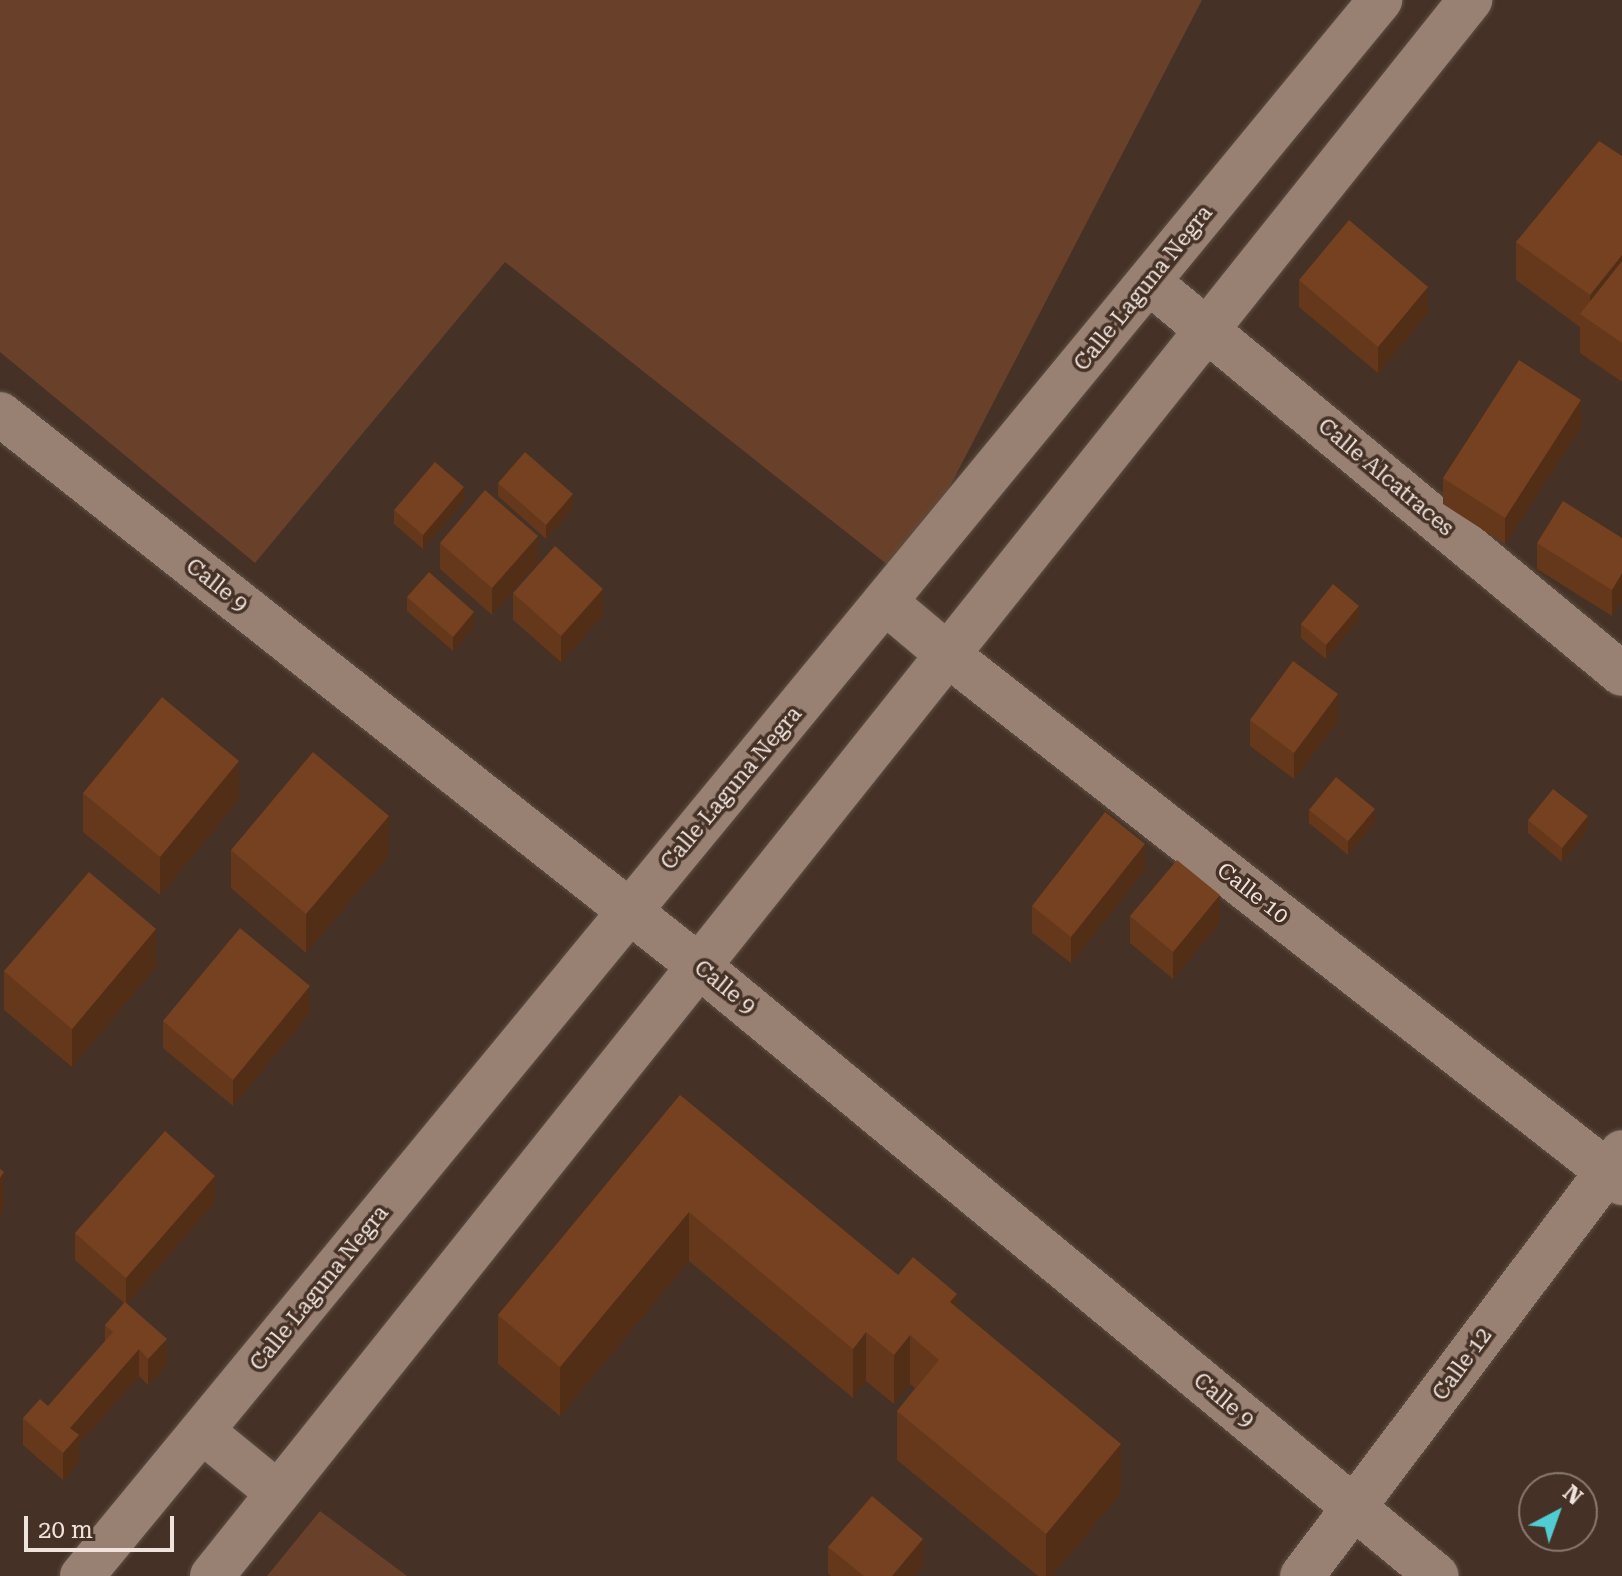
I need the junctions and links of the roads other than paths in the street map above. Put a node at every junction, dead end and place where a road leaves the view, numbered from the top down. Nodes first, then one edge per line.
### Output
1 (1380, 0) edge
2 (1470, 0) edge
3 (1149, 282) junction
4 (1208, 328) junction
5 (0, 414) edge
6 (885, 602) junction
7 (947, 654) junction
8 (1622, 674) edge
9 (629, 912) junction
10 (699, 966) junction
11 (1617, 1169) edge
12 (202, 1431) junction
13 (278, 1493) junction
14 (1356, 1509) junction
15 (82, 1576) edge
16 (212, 1576) edge
17 (1302, 1576) edge
18 (1437, 1576) edge

1 - 3 street, Calle Laguna Negra
2 - 4 street
3 - 4 street, Calle Alcatraces
3 - 6 street, Calle Laguna Negra
4 - 7 street
4 - 8 street, Calle Alcatraces
5 - 9 street, Calle 9
6 - 7 street, Calle 10
6 - 9 street, Calle Laguna Negra
7 - 10 street
7 - 11 street, Calle 10
9 - 10 street, Calle 9
9 - 12 street, Calle Laguna Negra
10 - 13 street
10 - 14 street, Calle 9
11 - 14 street, Calle 12
12 - 13 street
12 - 15 street, Calle Laguna Negra
13 - 16 street
14 - 17 street, Calle 12
14 - 18 street, Calle 9

